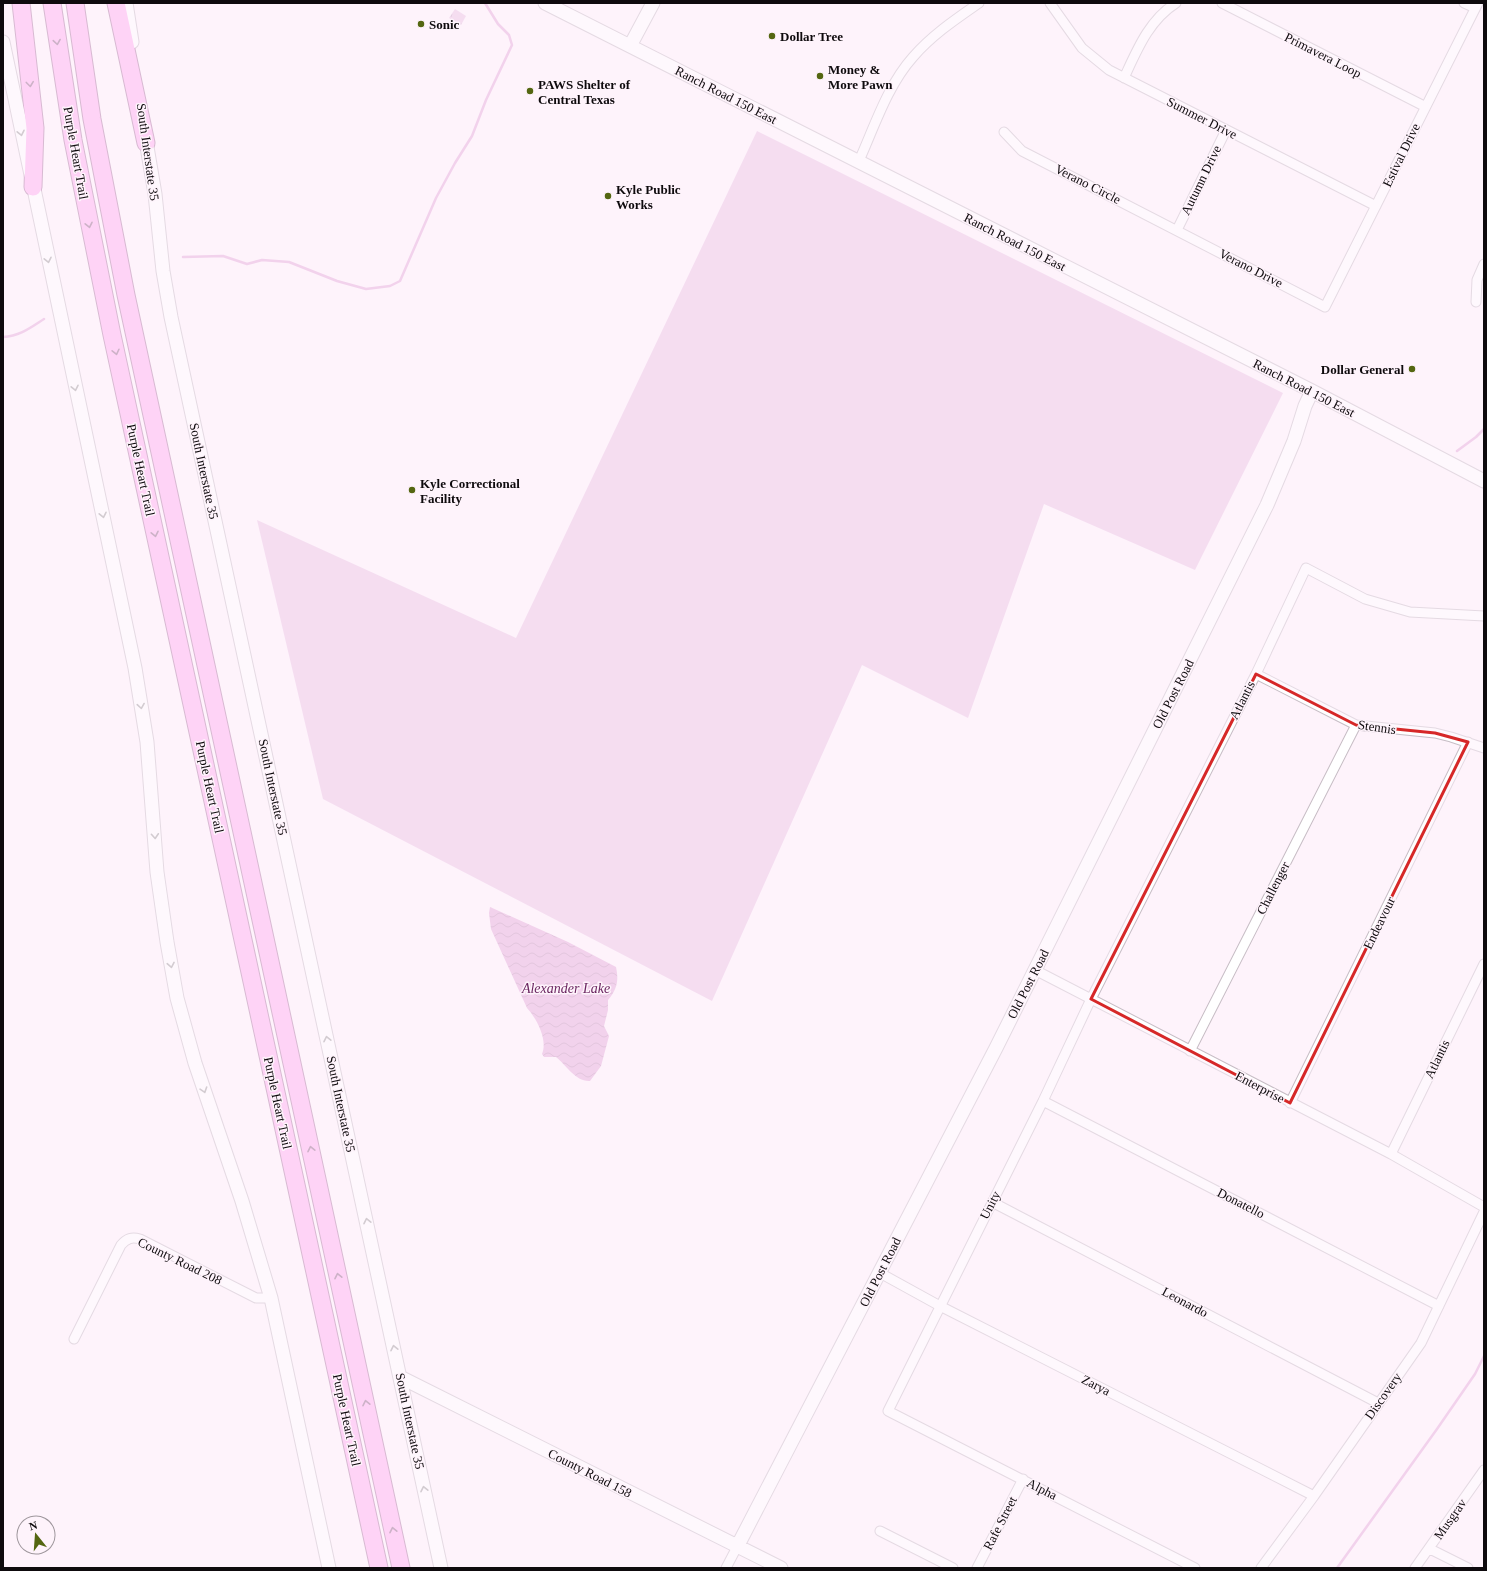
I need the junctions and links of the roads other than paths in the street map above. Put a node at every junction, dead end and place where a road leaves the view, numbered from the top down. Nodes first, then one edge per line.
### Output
1 (21, 3) edge
2 (52, 3) edge
3 (75, 3) edge
4 (116, 3) edge
5 (126, 3) edge
6 (545, 3) edge
7 (653, 3) edge
8 (979, 3) edge
9 (1050, 3) edge
10 (1176, 3) edge
11 (1222, 3) edge
12 (1464, 3) edge
13 (1476, 6) edge
14 (3, 42) edge
15 (630, 46) junction
16 (1124, 78) junction
17 (8, 97) edge
18 (1424, 106) junction
19 (1226, 130) junction
20 (1004, 132) dead end
21 (146, 144) junction
22 (858, 163) junction
23 (33, 187) junction
24 (1376, 206) junction
25 (1177, 230) junction
26 (1484, 264) edge
27 (1476, 302) dead end
28 (1325, 307) joint
29 (1312, 391) junction
30 (1484, 481) edge
31 (1484, 616) edge
32 (1256, 674) junction
33 (1356, 725) junction
34 (1468, 742) junction
35 (1484, 748) edge
36 (1484, 964) edge
37 (1035, 970) junction
38 (1091, 999) junction
39 (1190, 1051) junction
40 (1043, 1101) junction
41 (1290, 1103) junction
42 (1391, 1154) junction
43 (992, 1202) junction
44 (1484, 1206) edge
45 (1484, 1212) edge
46 (880, 1273) junction
47 (271, 1298) junction
48 (940, 1306) junction
49 (1439, 1306) junction
50 (74, 1339) dead end
51 (400, 1377) junction
52 (1378, 1403) junction
53 (888, 1411) joint
54 (1484, 1470) edge
55 (1023, 1479) junction
56 (1314, 1496) junction
57 (880, 1531) dead end
58 (737, 1546) junction
59 (1430, 1549) junction
60 (329, 1568) edge
61 (379, 1568) edge
62 (401, 1568) edge
63 (441, 1568) edge
64 (726, 1568) edge
65 (781, 1568) edge
66 (953, 1568) edge
67 (977, 1568) edge
68 (1195, 1568) edge
69 (1261, 1568) edge
70 (1415, 1568) edge
71 (1468, 1568) edge

1 -> 23 highway
2 -> 61 highway, Purple Heart Trail
62 -> 3 highway, Purple Heart Trail
4 - 21 highway
5 - 21 main road, South Interstate 35
6 - 15 main road, Ranch Road 150 East
7 - 15 main road
8 - 22 street
9 - 16 street, Summer Drive
10 - 16 street
11 - 18 street, Primavera Loop
12 - 13 street
13 - 18 street, Estival Drive
14 - 17 main road
15 - 22 main road, Ranch Road 150 East
16 - 19 street, Summer Drive
17 -> 23 main road
18 - 24 street, Estival Drive
19 - 24 street, Summer Drive
19 - 25 street, Autumn Drive
20 - 25 street, Verano Circle
51 -> 21 main road, South Interstate 35
22 - 29 main road, Ranch Road 150 East
23 -> 47 main road
24 - 28 street, Estival Drive
25 - 28 street, Verano Drive
26 - 27 street
29 - 30 main road, Ranch Road 150 East
29 - 37 main road, Old Post Road
31 - 32 street, Atlantis
32 - 33 street, Stennis
32 - 38 street, Atlantis
33 - 34 street, Stennis
33 - 39 street, Challenger
34 - 35 street, Stennis
34 - 41 street, Endeavour
36 - 42 street, Atlantis
37 - 38 street, Enterprise
37 - 46 main road, Old Post Road
38 - 39 street, Enterprise
38 - 40 street, Unity
39 - 41 street, Enterprise
40 - 43 street, Unity
40 - 49 street, Donatello
41 - 42 street, Enterprise
42 - 44 street, Enterprise
43 - 48 street, Unity
43 - 52 street, Leonardo
45 - 49 street, Discovery
46 - 48 street, Zarya
46 - 58 main road, Old Post Road
47 - 50 street, County Road 208
47 - 60 main road
48 - 53 street, Unity
48 - 56 street, Zarya
49 - 52 street, Discovery
51 - 58 main road, County Road 158
63 -> 51 main road, South Interstate 35
52 - 56 street, Discovery
53 - 55 street, Alpha
54 - 59 street, Musgrav
55 - 67 street, Rafe Street
55 - 68 street, Alpha
56 - 69 street, Discovery
57 - 66 street
58 - 64 street, Old Post Road
58 - 65 main road, County Road 158
59 - 70 street, Musgrav
59 - 71 street

